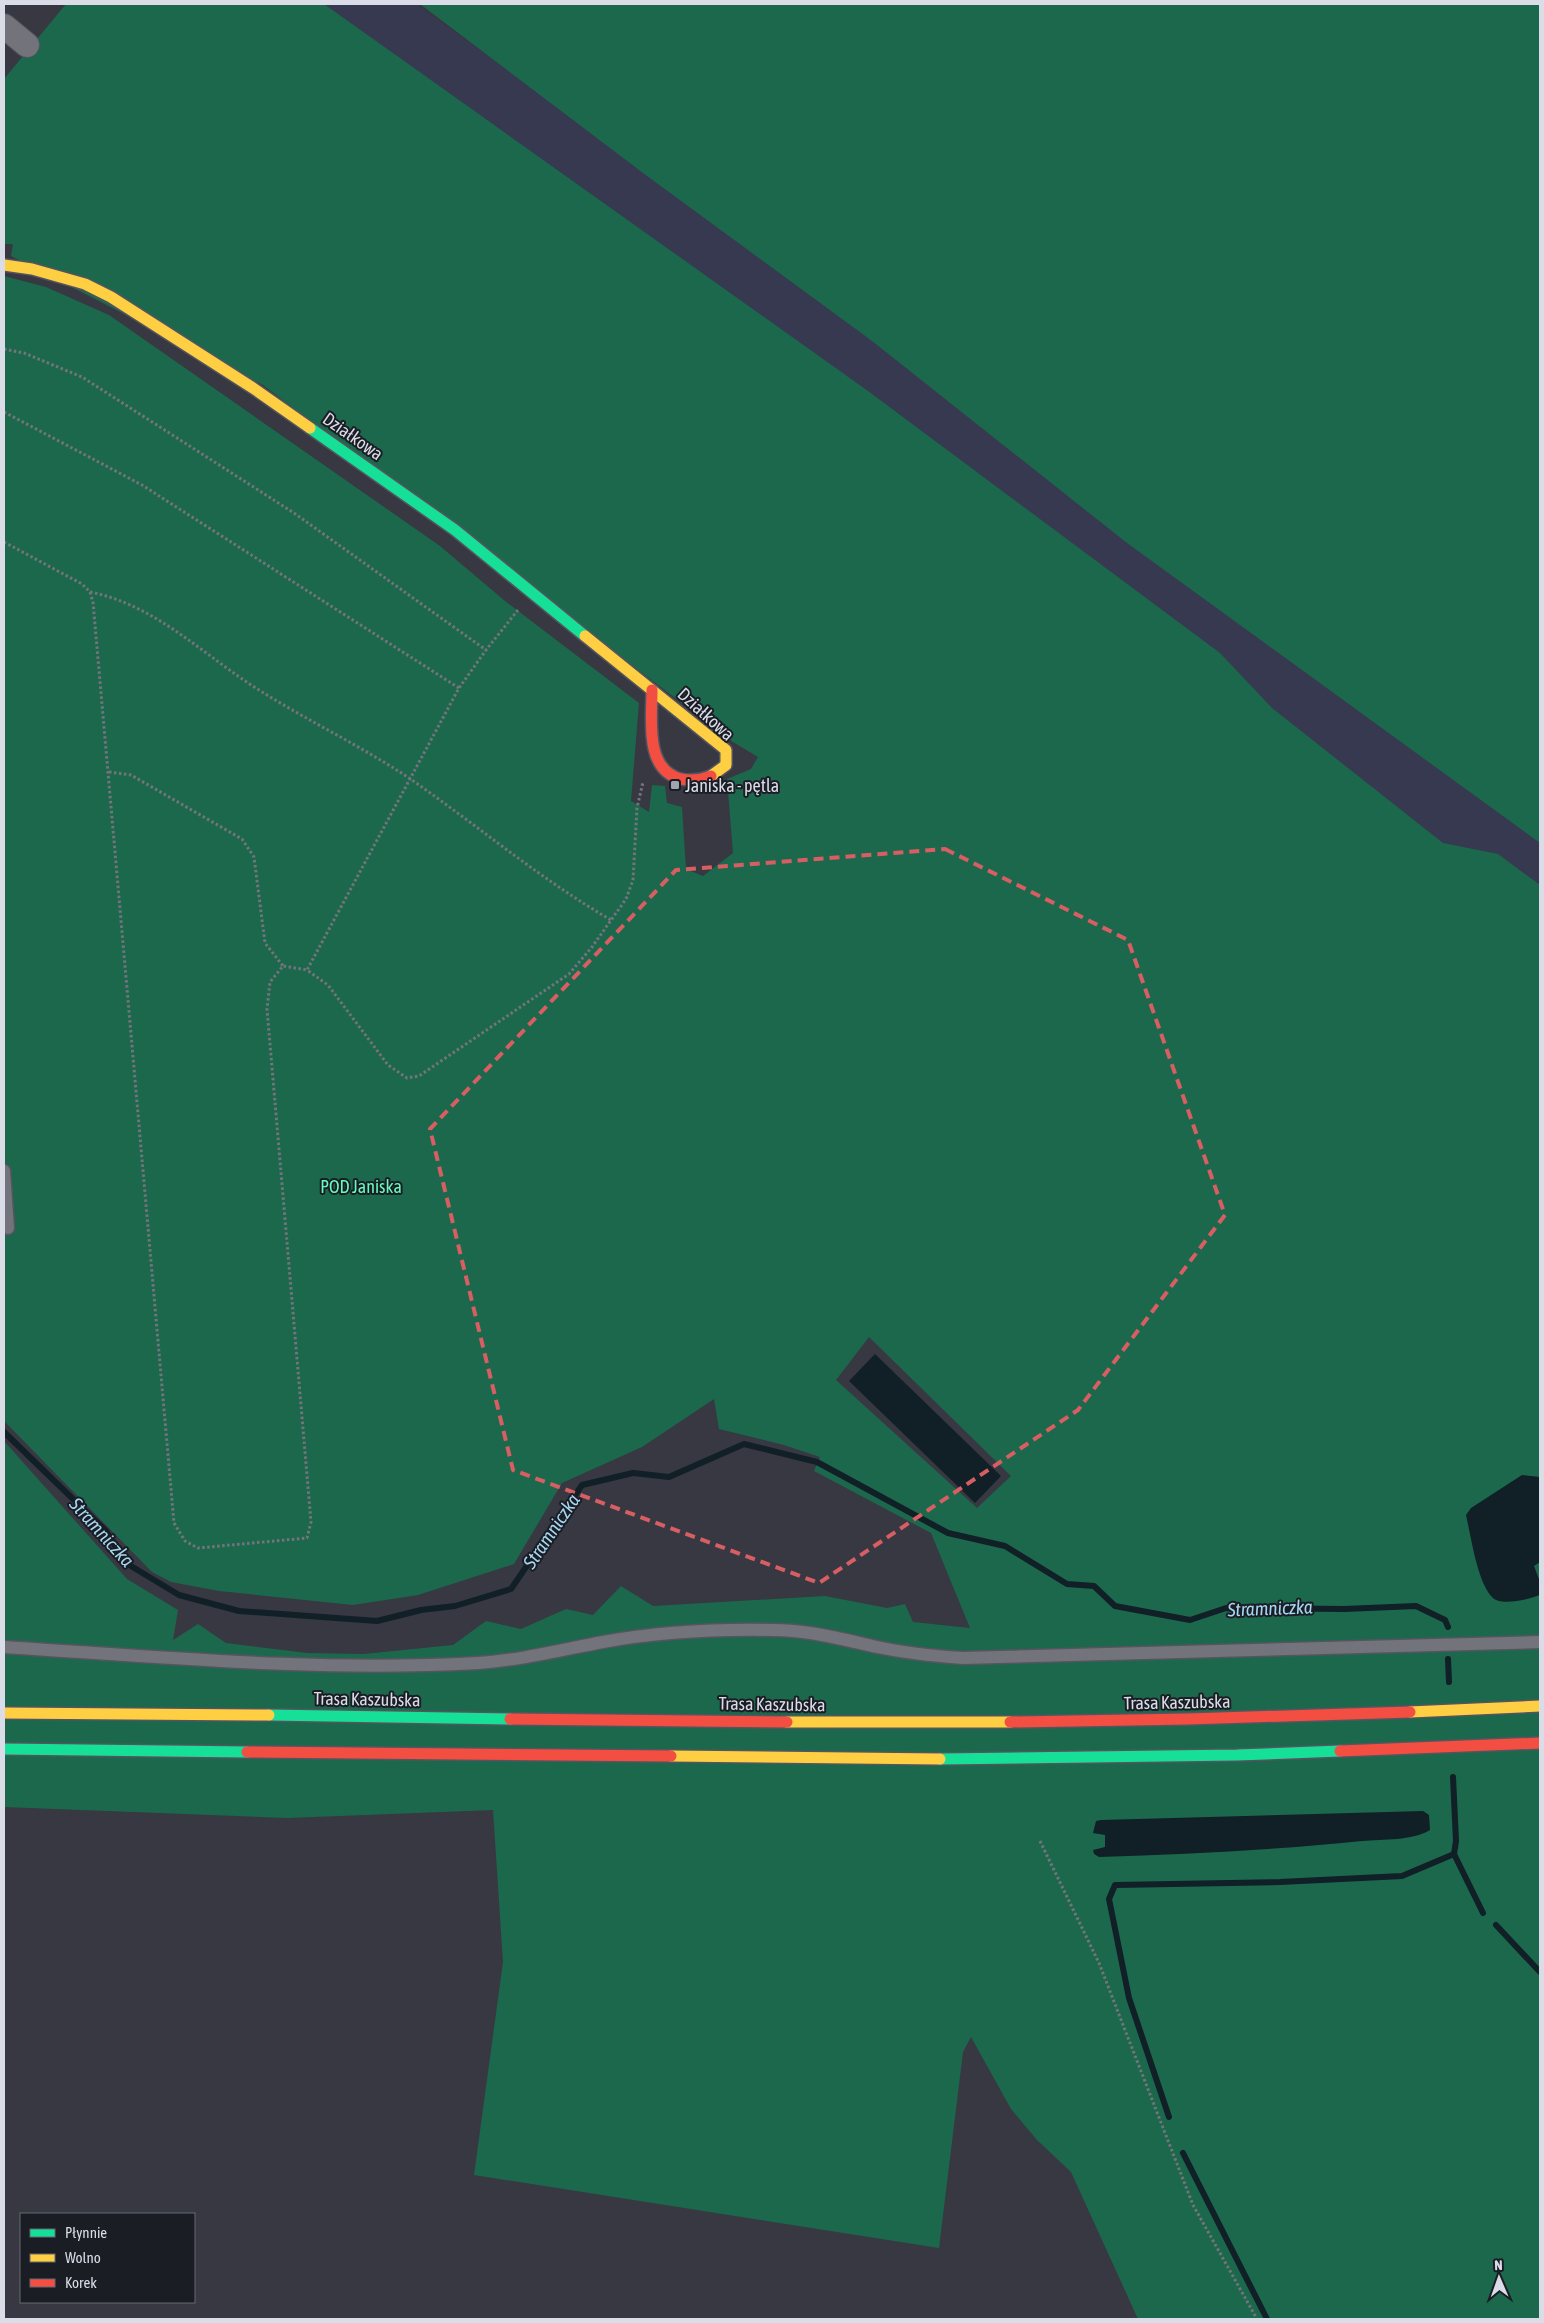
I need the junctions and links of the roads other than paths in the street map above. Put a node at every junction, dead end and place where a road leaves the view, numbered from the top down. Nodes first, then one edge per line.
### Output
1 (4, 26) edge
2 (27, 45) dead end
3 (4, 265) edge
4 (652, 690) junction
5 (4, 1171) edge
6 (8, 1228) dead end
7 (1540, 1642) edge
8 (4, 1647) edge
9 (1540, 1706) edge
10 (4, 1713) edge
11 (1540, 1743) edge
12 (4, 1749) edge

1 - 2 street
3 - 4 main road, Działkowa
4 - 4 main road, Działkowa
5 - 6 lane
7 - 8 lane
9 - 10 main road, Trasa Kaszubska
11 - 12 main road

